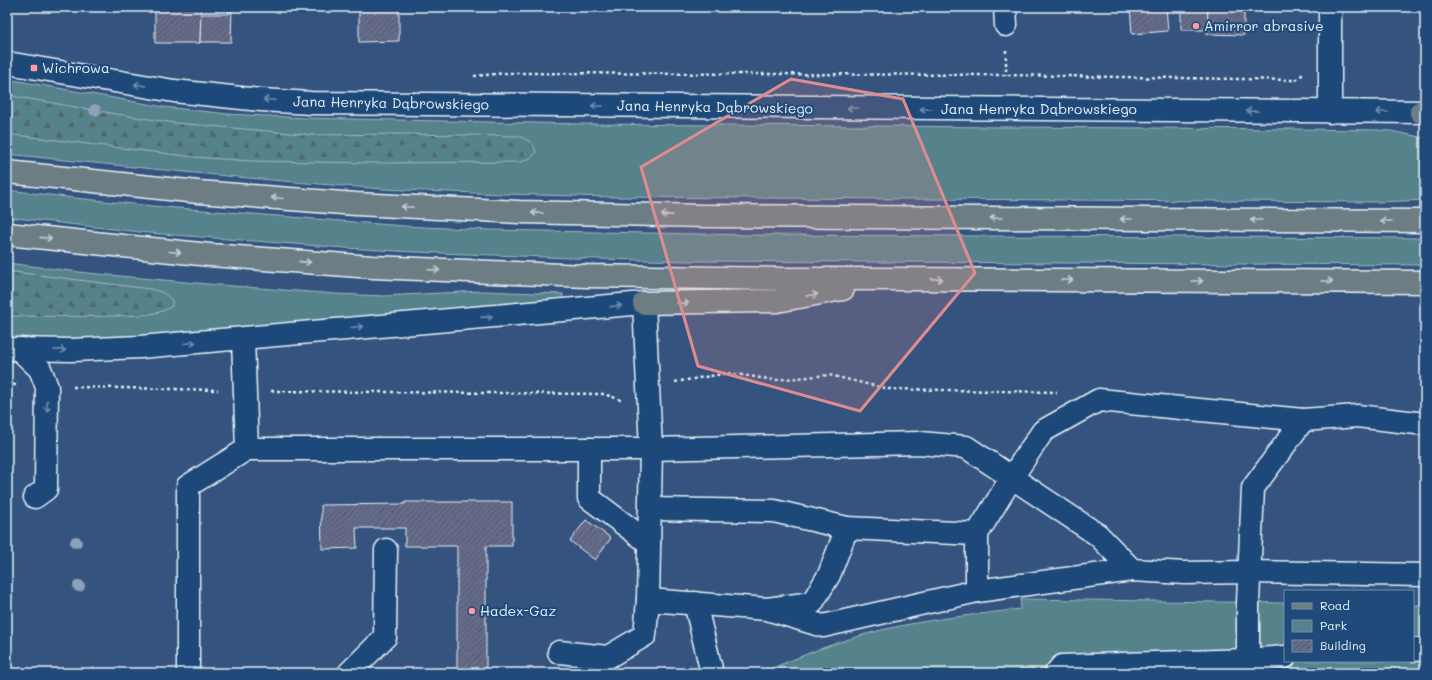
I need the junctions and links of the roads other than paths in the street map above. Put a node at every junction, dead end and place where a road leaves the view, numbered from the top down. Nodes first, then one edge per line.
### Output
1 (1330, 7) edge
2 (7, 63) edge
3 (1330, 112) junction
4 (1424, 113) edge
5 (7, 172) edge
6 (1425, 221) edge
7 (7, 234) edge
8 (898, 279) junction
9 (1425, 282) edge
10 (644, 303) junction
11 (243, 338) junction
12 (13, 349) edge
13 (1303, 420) junction
14 (1425, 424) edge
15 (247, 449) junction
16 (588, 449) junction
17 (651, 449) junction
18 (1012, 477) junction
19 (35, 497) dead end
20 (650, 509) junction
21 (847, 528) junction
22 (977, 534) junction
23 (649, 543) junction
24 (386, 550) dead end
25 (1132, 570) junction
26 (1249, 572) junction
27 (1425, 575) edge
28 (976, 591) junction
29 (648, 600) junction
30 (695, 603) junction
31 (767, 609) junction
32 (1425, 649) edge
33 (1414, 650) edge
34 (560, 652) dead end
35 (1284, 657) edge
36 (1248, 667) edge
37 (188, 673) edge
38 (349, 673) edge
39 (712, 673) edge
40 (1056, 673) edge

1 - 3 street
3 -> 2 street, Jana Henryka Dąbrowskiego
4 -> 3 street, Jana Henryka Dąbrowskiego
6 -> 5 main road
7 -> 8 main road
8 -> 9 main road
10 -> 8 main road
11 -> 10 street
10 - 17 street
12 -> 11 street
11 - 15 street
12 -> 19 street
13 - 14 street
13 - 18 street
13 - 26 street
15 - 16 street
15 - 37 street
16 - 17 street
16 - 23 street
17 - 18 street
17 - 20 street
18 - 22 street
18 - 25 street
20 - 21 street
20 - 23 street
21 - 22 street
21 - 31 street
22 - 28 street
23 - 29 street
24 - 38 street
25 - 26 street
25 - 28 street
26 - 27 street
26 - 36 street
28 - 31 street
29 - 30 street
29 - 34 street
30 - 31 street
30 - 39 street
32 - 33 street
35 - 36 street
36 - 40 street

